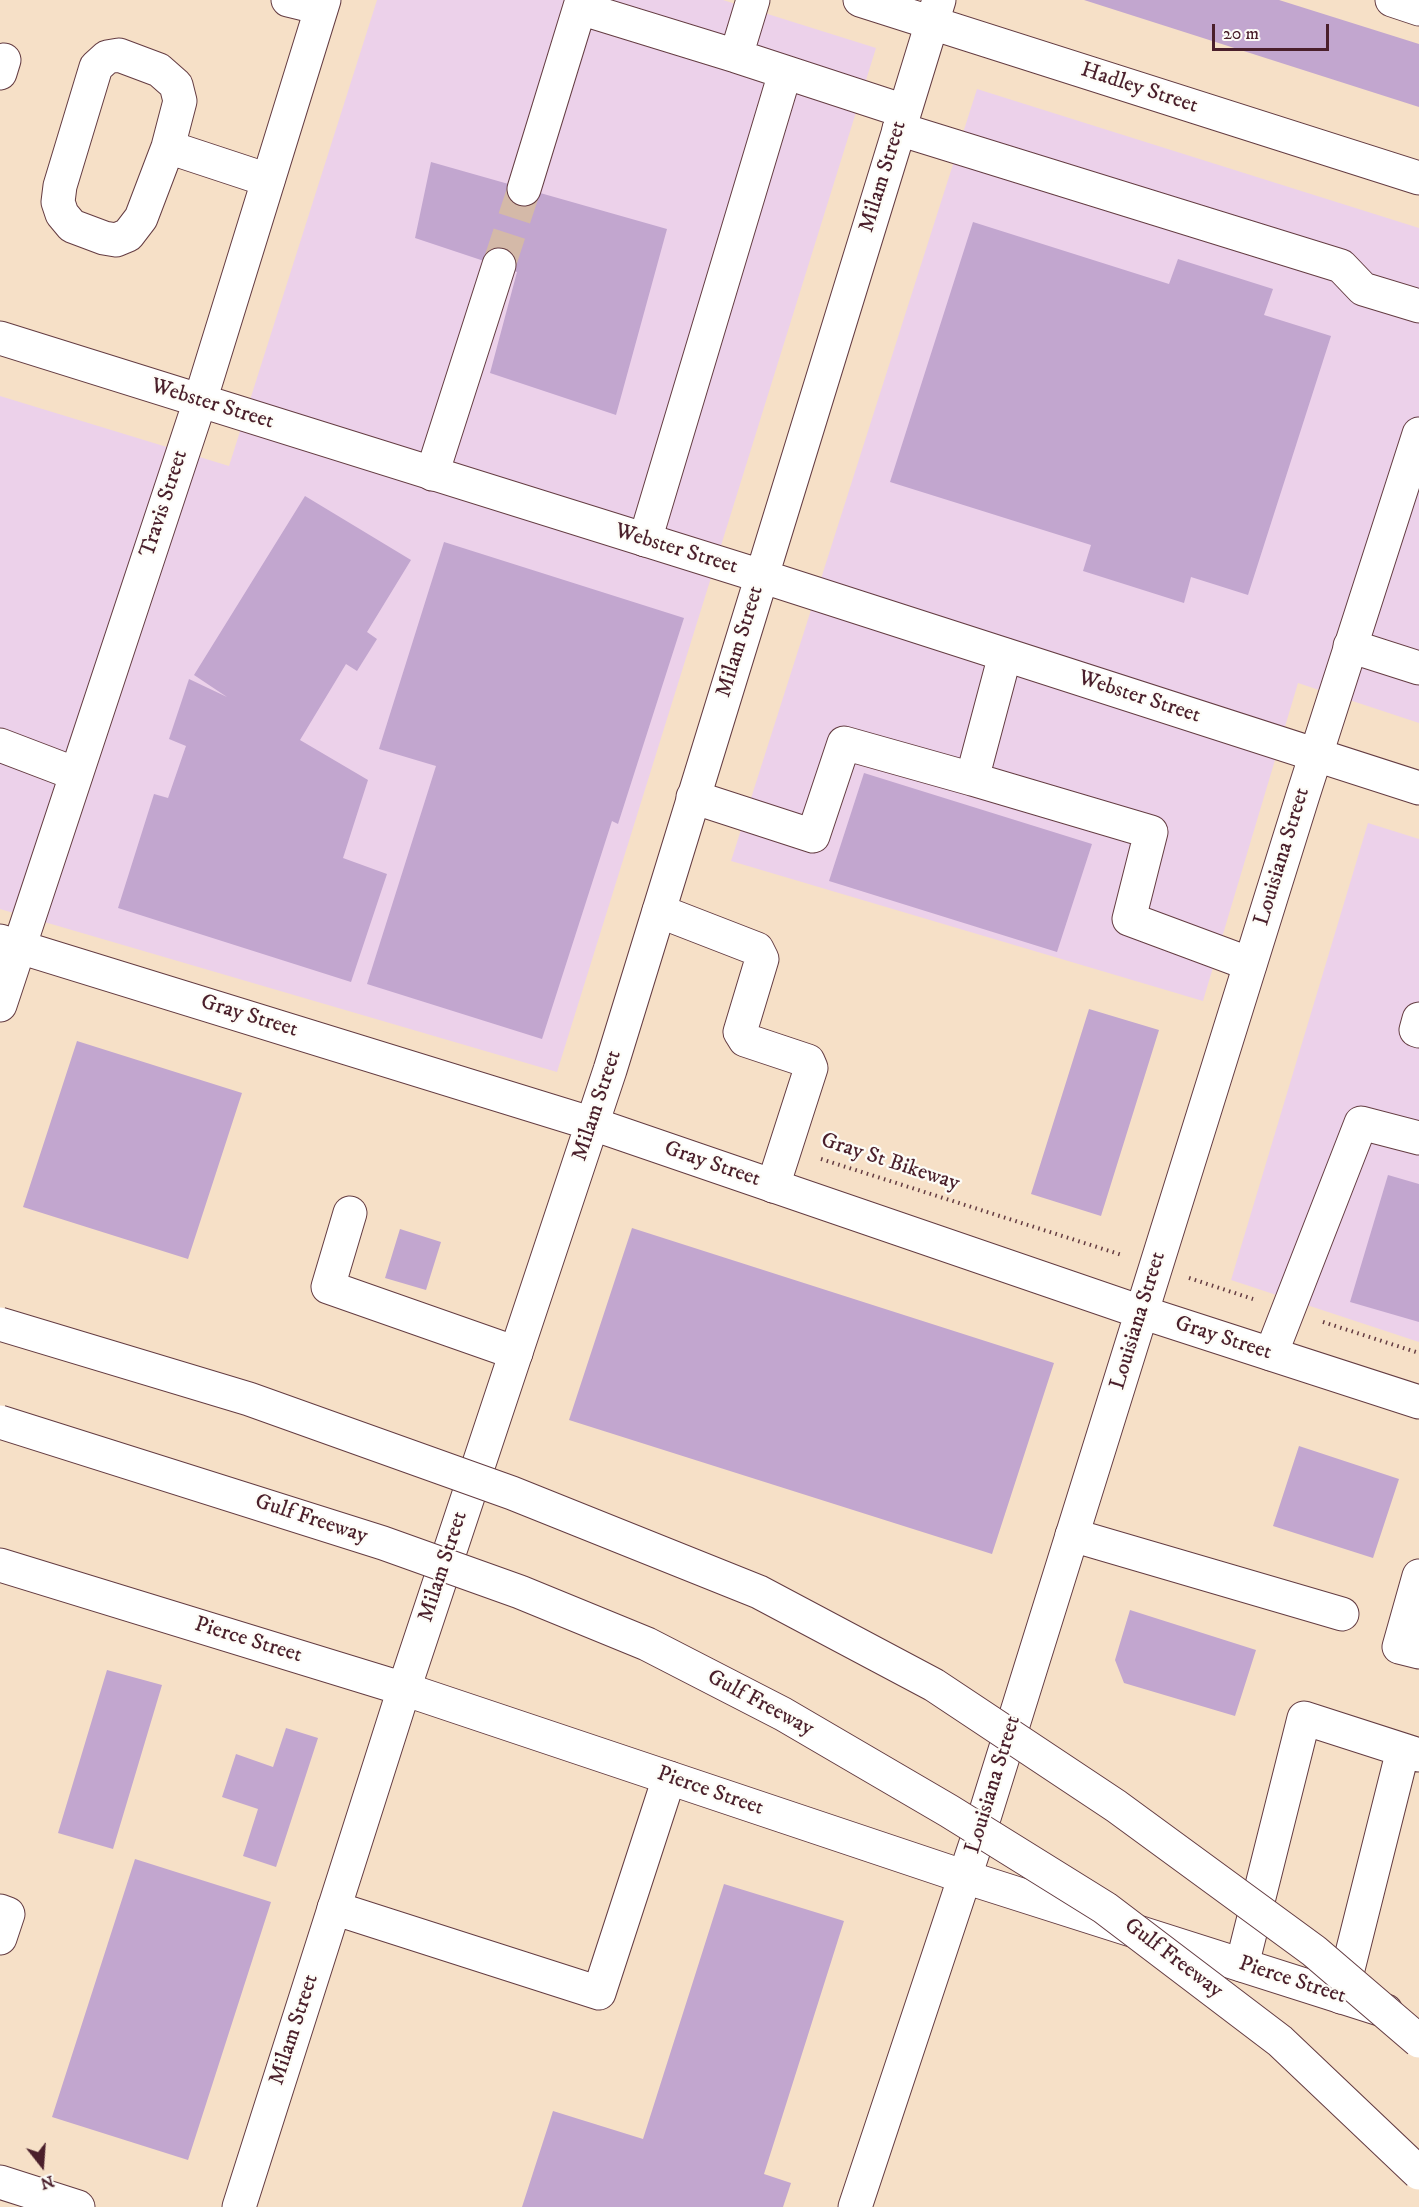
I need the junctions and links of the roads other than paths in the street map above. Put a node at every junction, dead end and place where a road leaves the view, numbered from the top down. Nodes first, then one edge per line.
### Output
1 (288, 0) edge
2 (753, 0) edge
3 (860, 0) edge
4 (1392, 0) edge
5 (323, 4) edge
6 (581, 4) edge
7 (1419, 9) edge
8 (935, 12) edge
9 (736, 56) junction
10 (785, 73) junction
11 (901, 120) junction
12 (168, 147) junction
13 (1419, 178) edge
14 (268, 180) junction
15 (524, 189) tunnel mouth
16 (499, 266) tunnel mouth
17 (1419, 306) edge
18 (0, 338) edge
19 (200, 401) junction
20 (1419, 434) edge
21 (432, 474) junction
22 (645, 540) junction
23 (761, 576) junction
24 (1350, 646) junction
25 (1005, 655) junction
26 (1419, 668) edge
27 (0, 745) edge
28 (1315, 756) junction
29 (76, 774) junction
30 (972, 778) junction
31 (1419, 788) edge
32 (693, 797) junction
33 (659, 911) junction
34 (9, 944) edge
35 (1250, 964) junction
36 (0, 1005) edge
37 (1419, 1019) edge
38 (1419, 1031) edge
39 (592, 1124) junction
40 (1419, 1138) edge
41 (773, 1186) junction
42 (350, 1213) dead end
43 (1142, 1312) junction
44 (0, 1324) edge
45 (516, 1353) junction
46 (1271, 1354) junction
47 (1419, 1402) edge
48 (0, 1422) edge
49 (1072, 1535) junction
50 (0, 1565) edge
51 (1419, 1576) edge
52 (1342, 1614) dead end
53 (1419, 1652) edge
54 (404, 1689) junction
55 (1411, 1752) edge
56 (669, 1779) junction
57 (966, 1877) junction
58 (334, 1908) junction
59 (0, 1911) edge
60 (0, 1938) edge
61 (1242, 1965) junction
62 (1341, 1997) junction
63 (1419, 2022) edge
64 (1419, 2041) edge
65 (1419, 2173) edge
66 (0, 2182) edge
67 (78, 2207) edge
68 (239, 2207) edge
69 (855, 2207) edge

1 - 5 main road
2 - 9 main road
3 - 8 main road, Hadley Street
4 - 7 main road
5 - 14 main road, Travis Street
6 - 9 main road
6 - 15 main road
8 - 11 main road, Milam Street
8 - 13 main road, Hadley Street
9 - 10 main road
10 - 11 main road
10 - 22 main road
11 - 17 main road
11 - 23 main road, Milam Street
12 - 12 main road
12 - 14 main road
14 - 19 main road, Travis Street
16 - 21 main road
18 - 19 main road, Webster Street
19 - 21 main road, Webster Street
19 - 29 main road, Travis Street
20 - 24 main road, Louisiana Street
21 - 22 main road, Webster Street
22 - 23 main road, Webster Street
23 - 25 main road, Webster Street
23 - 32 main road, Milam Street
24 - 26 main road
24 - 28 main road, Louisiana Street
25 - 28 main road, Webster Street
25 - 30 main road
27 - 29 main road
28 - 31 main road, Webster Street
28 - 35 main road, Louisiana Street
29 - 34 main road, Travis Street
30 - 32 main road
30 - 35 main road
32 - 33 main road, Milam Street
33 - 39 main road, Milam Street
33 - 41 main road
34 - 36 main road, Travis Street
34 - 39 main road, Gray Street
35 - 43 main road, Louisiana Street
37 - 38 main road
39 - 41 main road, Gray Street
39 - 45 main road, Milam Street
40 - 46 main road
41 - 43 main road, Gray Street
42 - 45 main road
43 - 46 main road, Gray Street
43 - 49 main road, Louisiana Street
44 - 64 main road, bridge
45 - 54 main road, Milam Street
46 - 47 main road, Gray Street
48 - 65 main road, Gulf Freeway, bridge
49 - 52 main road
49 - 57 main road, Louisiana Street
50 - 54 main road, Pierce Street
51 - 53 main road
54 - 56 main road, Pierce Street
54 - 58 main road, Milam Street
55 - 61 main road
55 - 62 main road
56 - 57 main road, Pierce Street
56 - 58 main road
57 - 61 main road, Pierce Street
57 - 69 main road, Louisiana Street
58 - 68 main road, Milam Street
59 - 60 main road
61 - 62 main road, Pierce Street
62 - 63 main road, Pierce Street
66 - 67 main road

